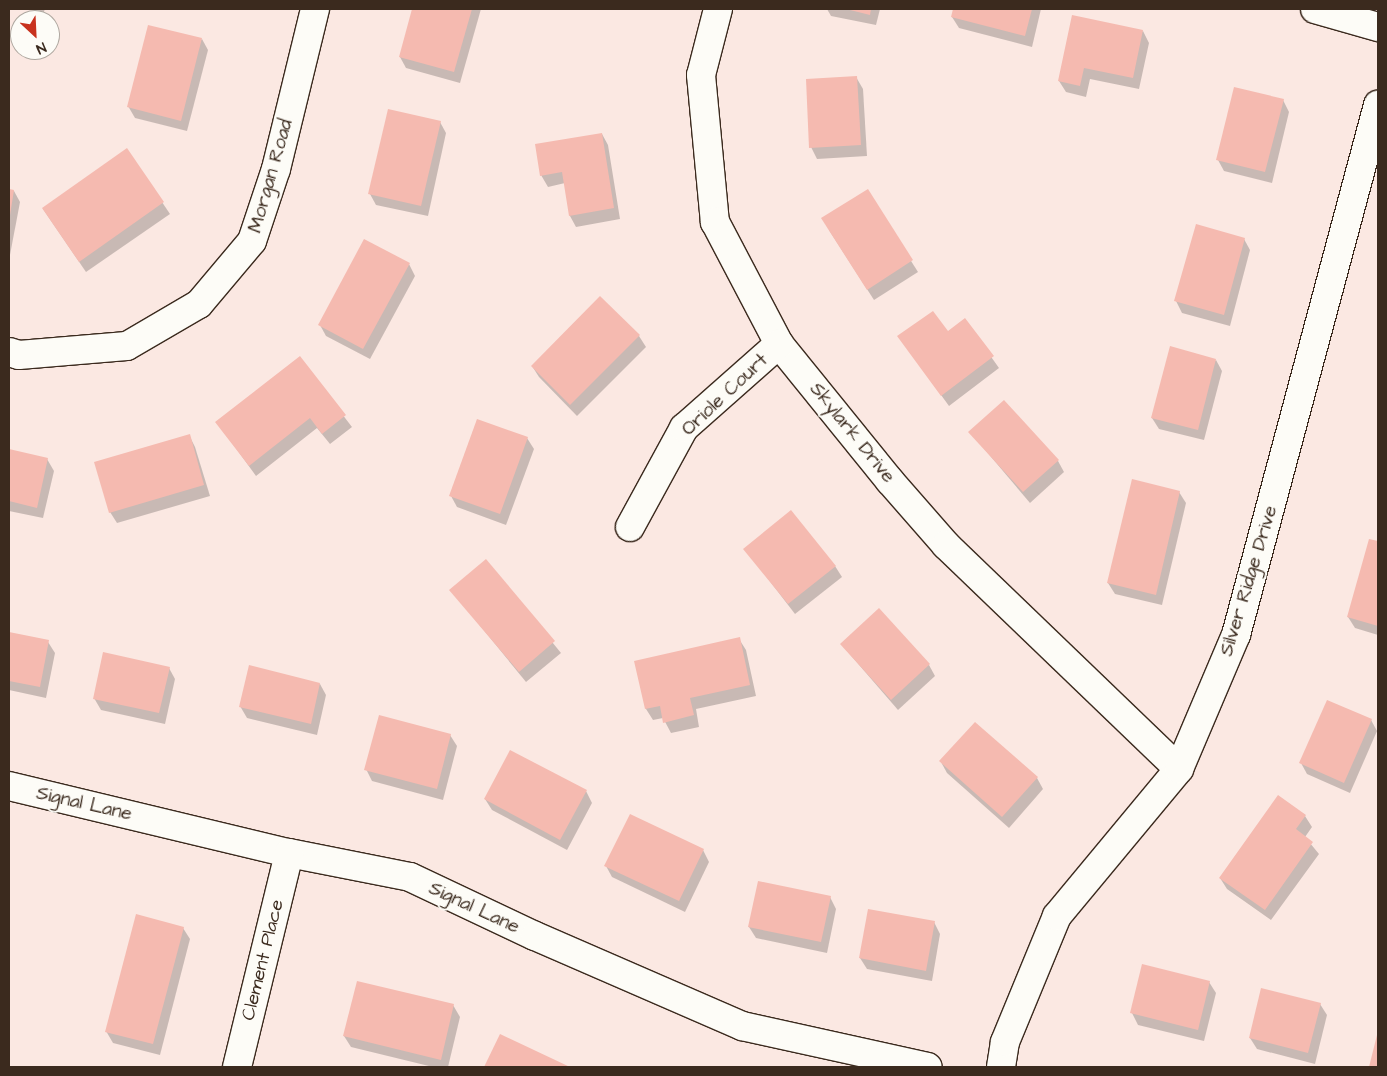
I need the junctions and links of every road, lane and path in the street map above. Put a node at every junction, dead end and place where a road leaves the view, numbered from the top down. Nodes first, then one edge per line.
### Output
1 (315, 9) edge
2 (718, 9) edge
3 (1315, 9) edge
4 (1378, 27) edge
5 (1378, 105) edge
6 (780, 344) junction
7 (9, 352) edge
8 (630, 527) dead end
9 (1179, 769) junction
10 (9, 786) edge
11 (289, 854) junction
12 (237, 1067) edge
13 (928, 1067) edge
14 (1001, 1067) edge

1 - 7 street, Morgan Road
2 - 6 street, Skylark Drive
3 - 4 street
5 - 9 street, Silver Ridge Drive
6 - 8 street, Oriole Court
6 - 9 street, Skylark Drive
9 - 14 street, Silver Ridge Drive
10 - 11 street, Signal Lane
11 - 12 street, Clement Place
11 - 13 street, Signal Lane

